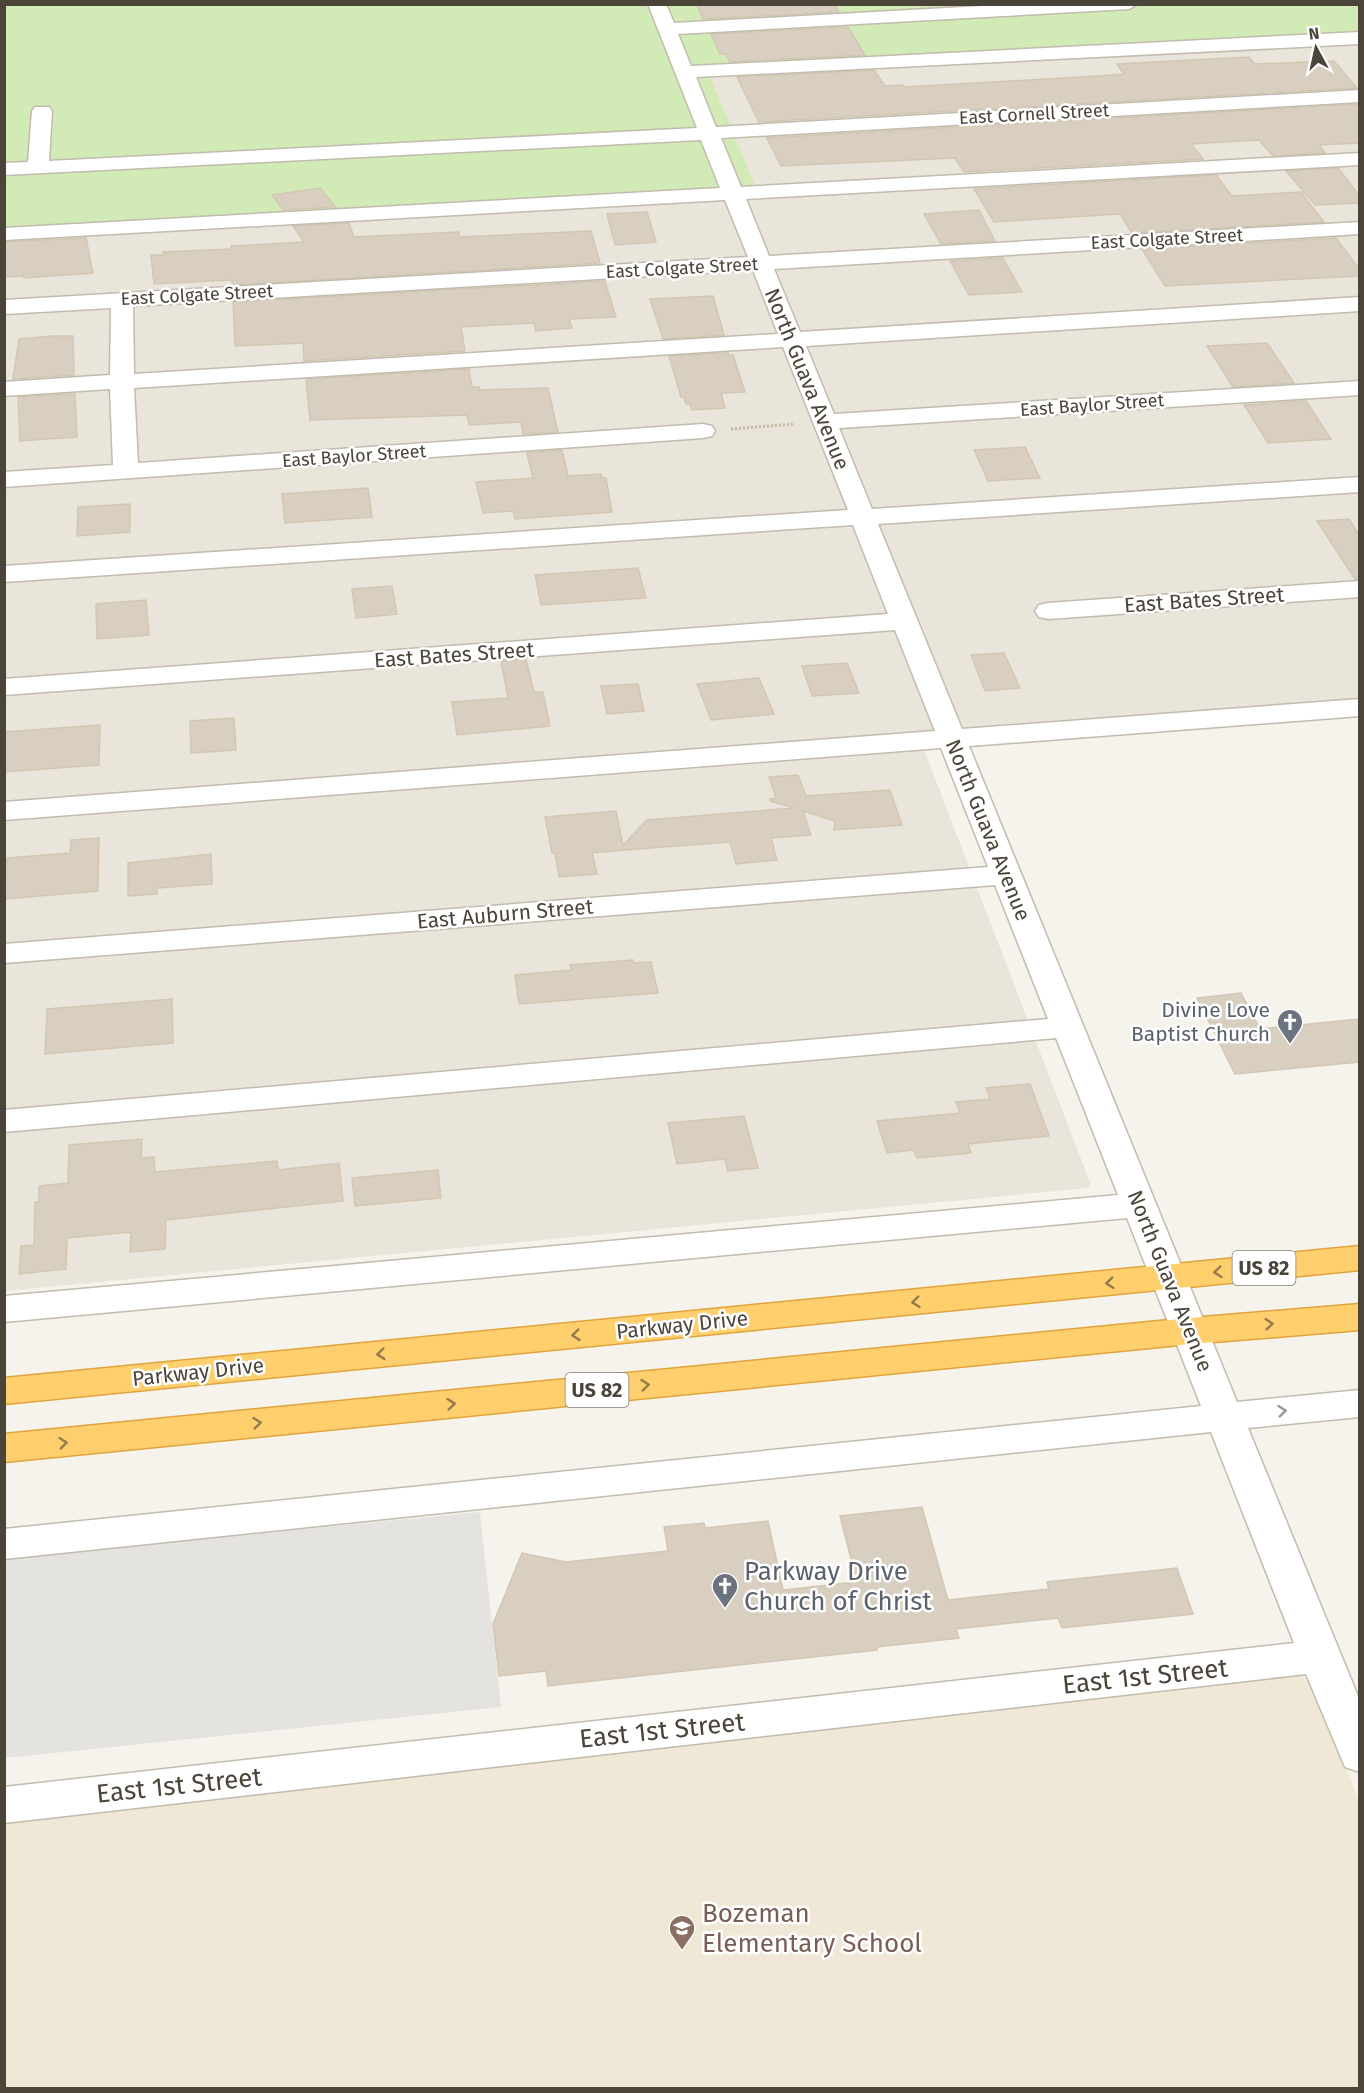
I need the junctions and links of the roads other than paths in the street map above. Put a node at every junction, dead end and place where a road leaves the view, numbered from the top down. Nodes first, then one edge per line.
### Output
1 (657, 4) edge
2 (1129, 4) edge
3 (1098, 5) edge
4 (669, 29) junction
5 (1359, 38) edge
6 (684, 72) junction
7 (1359, 96) edge
8 (42, 111) dead end
9 (708, 131) junction
10 (1359, 159) edge
11 (38, 167) junction
12 (4, 169) edge
13 (733, 194) junction
14 (1359, 228) edge
15 (4, 234) edge
16 (760, 263) junction
17 (123, 300) junction
18 (1359, 304) edge
19 (4, 306) edge
20 (792, 339) junction
21 (122, 382) junction
22 (4, 389) edge
23 (1351, 389) edge
24 (1359, 415) edge
25 (824, 422) junction
26 (704, 431) road end
27 (126, 472) junction
28 (4, 480) edge
29 (1359, 484) edge
30 (861, 516) junction
31 (4, 574) edge
32 (1359, 588) edge
33 (1048, 611) dead end
34 (903, 621) junction
35 (4, 687) edge
36 (1359, 707) edge
37 (951, 738) junction
38 (4, 811) edge
39 (1005, 875) junction
40 (4, 954) edge
41 (1067, 1027) junction
42 (4, 1121) edge
43 (1140, 1205) junction
44 (1359, 1258) edge
45 (1168, 1277) junction
46 (4, 1309) edge
47 (1359, 1317) edge
48 (1190, 1331) junction
49 (4, 1391) edge
50 (1359, 1403) edge
51 (1224, 1417) junction
52 (4, 1449) edge
53 (4, 1544) edge
54 (1320, 1656) junction
55 (1359, 1755) edge
56 (4, 1804) edge

1 - 4 street, North Guava Avenue
2 - 3 street
3 - 4 street
4 - 6 street, North Guava Avenue
5 - 6 street
6 - 9 street, North Guava Avenue
7 - 9 street, East Cornell Street
8 - 11 street
9 - 11 street, East Cornell Street
9 - 13 street, North Guava Avenue
10 - 13 street
11 - 12 street, East Cornell Street
13 - 15 street
13 - 16 street, North Guava Avenue
14 - 16 street, East Colgate Street
16 - 17 street, East Colgate Street
16 - 20 street, North Guava Avenue
17 - 19 street, East Colgate Street
17 - 21 street
18 - 20 street
20 - 21 street
20 - 25 street, North Guava Avenue
21 - 22 street
21 - 27 street
23 - 24 street
23 - 25 street, East Baylor Street
25 - 30 street, North Guava Avenue
26 - 27 street, East Baylor Street
27 - 28 street, East Baylor Street
29 - 30 street
30 - 31 street
30 - 34 street, North Guava Avenue
32 - 33 street, East Bates Street
34 - 35 street, East Bates Street
34 - 37 street, North Guava Avenue
36 - 37 street
37 - 38 street
37 - 39 street, North Guava Avenue
39 - 40 street, East Auburn Street
39 - 41 street, North Guava Avenue
41 - 42 street
41 - 43 street, North Guava Avenue
43 - 45 street, North Guava Avenue
43 - 46 street
44 -> 45 highway, Parkway Drive / US 82
45 - 48 street, North Guava Avenue
45 -> 49 highway, Parkway Drive / US 82
48 -> 47 highway, US 82
48 - 51 street, North Guava Avenue
52 -> 48 highway, US 82
51 -> 50 street
51 - 53 street
51 - 54 street, North Guava Avenue
54 - 55 street, North Guava Avenue
54 - 56 street, East 1st Street

